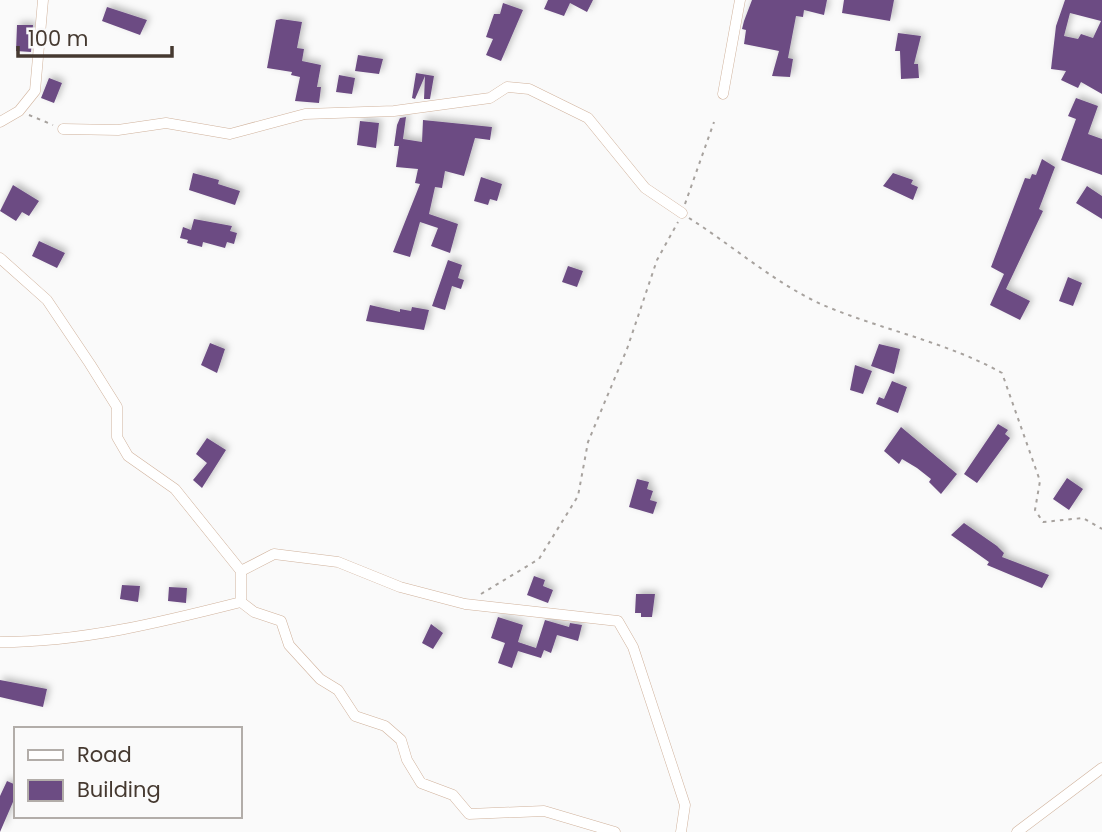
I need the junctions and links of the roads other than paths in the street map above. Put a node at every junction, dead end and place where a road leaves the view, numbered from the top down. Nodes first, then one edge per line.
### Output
1 (43, 0) edge
2 (740, 0) edge
3 (723, 93) dead end
4 (0, 122) edge
5 (63, 129) road end
6 (682, 213) road end
7 (0, 257) edge
8 (241, 571) junction
9 (241, 603) junction
10 (0, 642) edge
11 (1102, 768) edge
12 (615, 832) edge
13 (681, 832) edge
14 (1017, 832) edge

1 - 4 street
2 - 3 street
5 - 6 street
7 - 8 street
8 - 9 street
8 - 13 street
9 - 10 street
9 - 12 street
11 - 14 street

